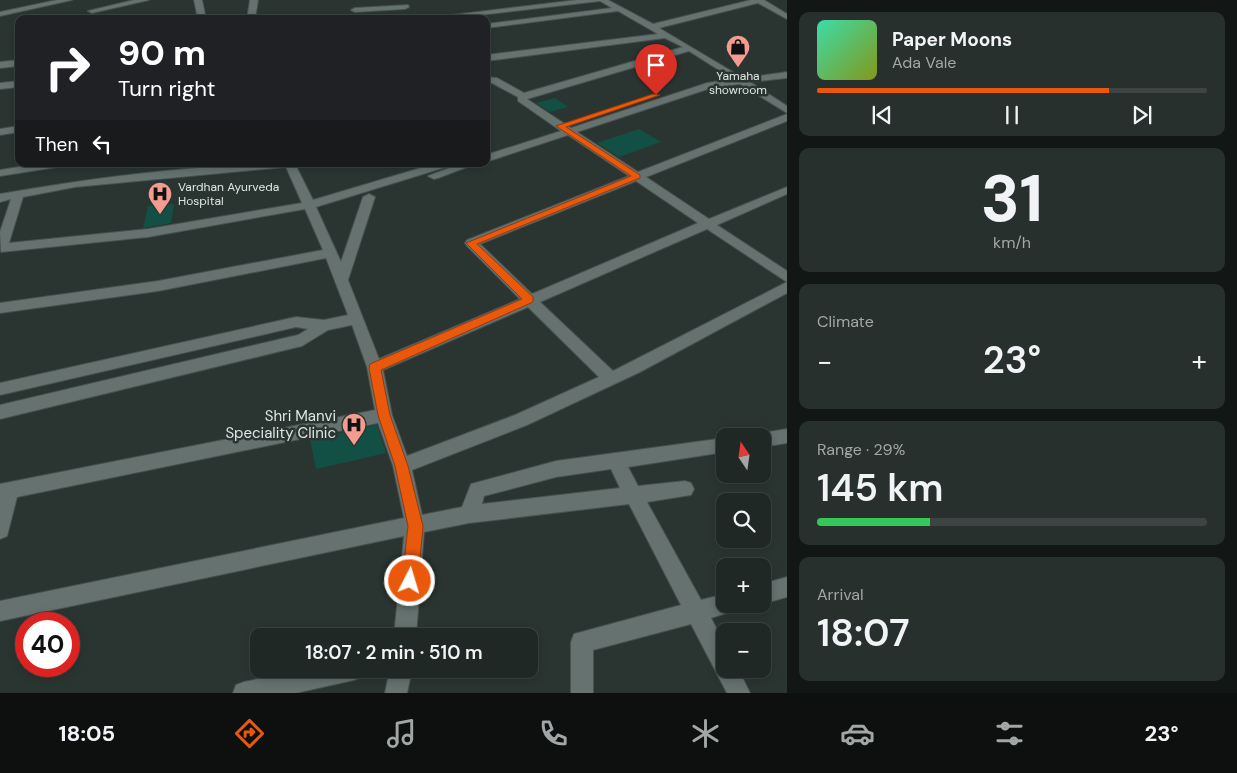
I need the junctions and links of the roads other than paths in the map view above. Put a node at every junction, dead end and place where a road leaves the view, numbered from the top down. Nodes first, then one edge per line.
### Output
1 (54, 0) edge
2 (68, 0) edge
3 (145, 0) edge
4 (198, 0) edge
5 (254, 0) edge
6 (597, 0) edge
7 (603, 0) edge
8 (759, 0) edge
9 (405, 6) edge
10 (620, 9) junction
11 (787, 9) edge
12 (355, 10) dead end
13 (92, 11) dead end
14 (776, 11) junction
15 (0, 12) edge
16 (201, 15) edge
17 (252, 15) edge
18 (460, 15) edge
19 (787, 17) edge
20 (490, 25) edge
21 (652, 27) junction
22 (666, 35) junction
23 (690, 48) junction
24 (490, 51) edge
25 (15, 54) edge
26 (0, 56) edge
27 (496, 57) junction
28 (490, 58) edge
29 (15, 63) edge
30 (0, 65) edge
31 (787, 70) edge
32 (787, 75) edge
33 (734, 78) junction
34 (490, 80) edge
35 (15, 84) edge
36 (0, 86) edge
37 (523, 96) junction
38 (787, 110) edge
39 (787, 117) edge
40 (15, 119) edge
41 (0, 121) edge
42 (15, 129) edge
43 (564, 129) junction
44 (0, 132) edge
45 (490, 149) edge
46 (490, 157) edge
47 (38, 167) edge
48 (252, 167) edge
49 (291, 167) edge
50 (436, 167) edge
51 (461, 167) edge
52 (0, 173) edge
53 (637, 177) junction
54 (787, 190) edge
55 (18, 195) junction
56 (369, 197) junction
57 (0, 198) edge
58 (311, 209) junction
59 (708, 224) junction
60 (0, 248) edge
61 (331, 253) junction
62 (787, 277) edge
63 (341, 280) junction
64 (787, 287) edge
65 (529, 300) junction
66 (0, 308) edge
67 (356, 319) junction
68 (324, 326) junction
69 (375, 368) junction
70 (611, 379) junction
71 (0, 389) edge
72 (0, 412) edge
73 (384, 415) junction
74 (787, 436) edge
75 (771, 439) edge
76 (716, 446) edge
77 (615, 460) junction
78 (402, 466) junction
79 (685, 489) dead end
80 (5, 491) edge
81 (634, 495) junction
82 (469, 514) junction
83 (415, 526) junction
84 (0, 530) edge
85 (787, 587) edge
86 (771, 591) edge
87 (716, 607) edge
88 (0, 611) edge
89 (696, 612) junction
90 (405, 628) edge
91 (716, 649) edge
92 (313, 678) edge
93 (399, 678) edge
94 (731, 678) edge
95 (244, 693) edge
96 (396, 693) edge
97 (582, 693) edge
98 (739, 693) edge

1 - 15 street
2 - 15 street
3 - 13 street
4 - 16 street
5 - 17 street
6 - 18 street
7 - 10 street
8 - 14 street
8 - 21 street
9 - 12 street
10 - 20 street
10 - 21 street
11 - 14 street
14 - 19 street
21 - 22 street
22 - 23 street
22 - 27 street
23 - 33 street
23 - 37 street
24 - 27 street
25 - 26 street
27 - 28 street
29 - 30 street
31 - 33 street
32 - 33 street
33 - 38 street
33 - 43 street
34 - 37 street
35 - 36 street
37 - 43 street
39 - 53 street
40 - 41 street
42 - 44 street
43 - 45 street
43 - 46 street
43 - 53 street
47 - 52 street
48 - 55 street
49 - 58 street
50 - 58 street
51 - 56 street
53 - 59 street
53 - 65 street
54 - 59 street
55 - 57 street
55 - 60 street
56 - 58 street
56 - 63 street
58 - 60 street
58 - 61 street
59 - 62 street
59 - 65 street
61 - 63 street
61 - 66 street
63 - 67 street
64 - 70 street
65 - 69 street
65 - 70 street
67 - 68 street
67 - 69 street
68 - 71 street
68 - 72 street
69 - 73 street
70 - 78 street
73 - 78 street
73 - 80 street
74 - 75 street
76 - 77 street
77 - 81 street
77 - 82 street
78 - 83 street
79 - 81 street
80 - 84 street
81 - 82 street
81 - 89 street
82 - 83 street
83 - 88 street
83 - 90 street
85 - 86 street
87 - 89 street
89 - 91 street
89 - 97 street
92 - 95 street
93 - 96 street
94 - 98 street

